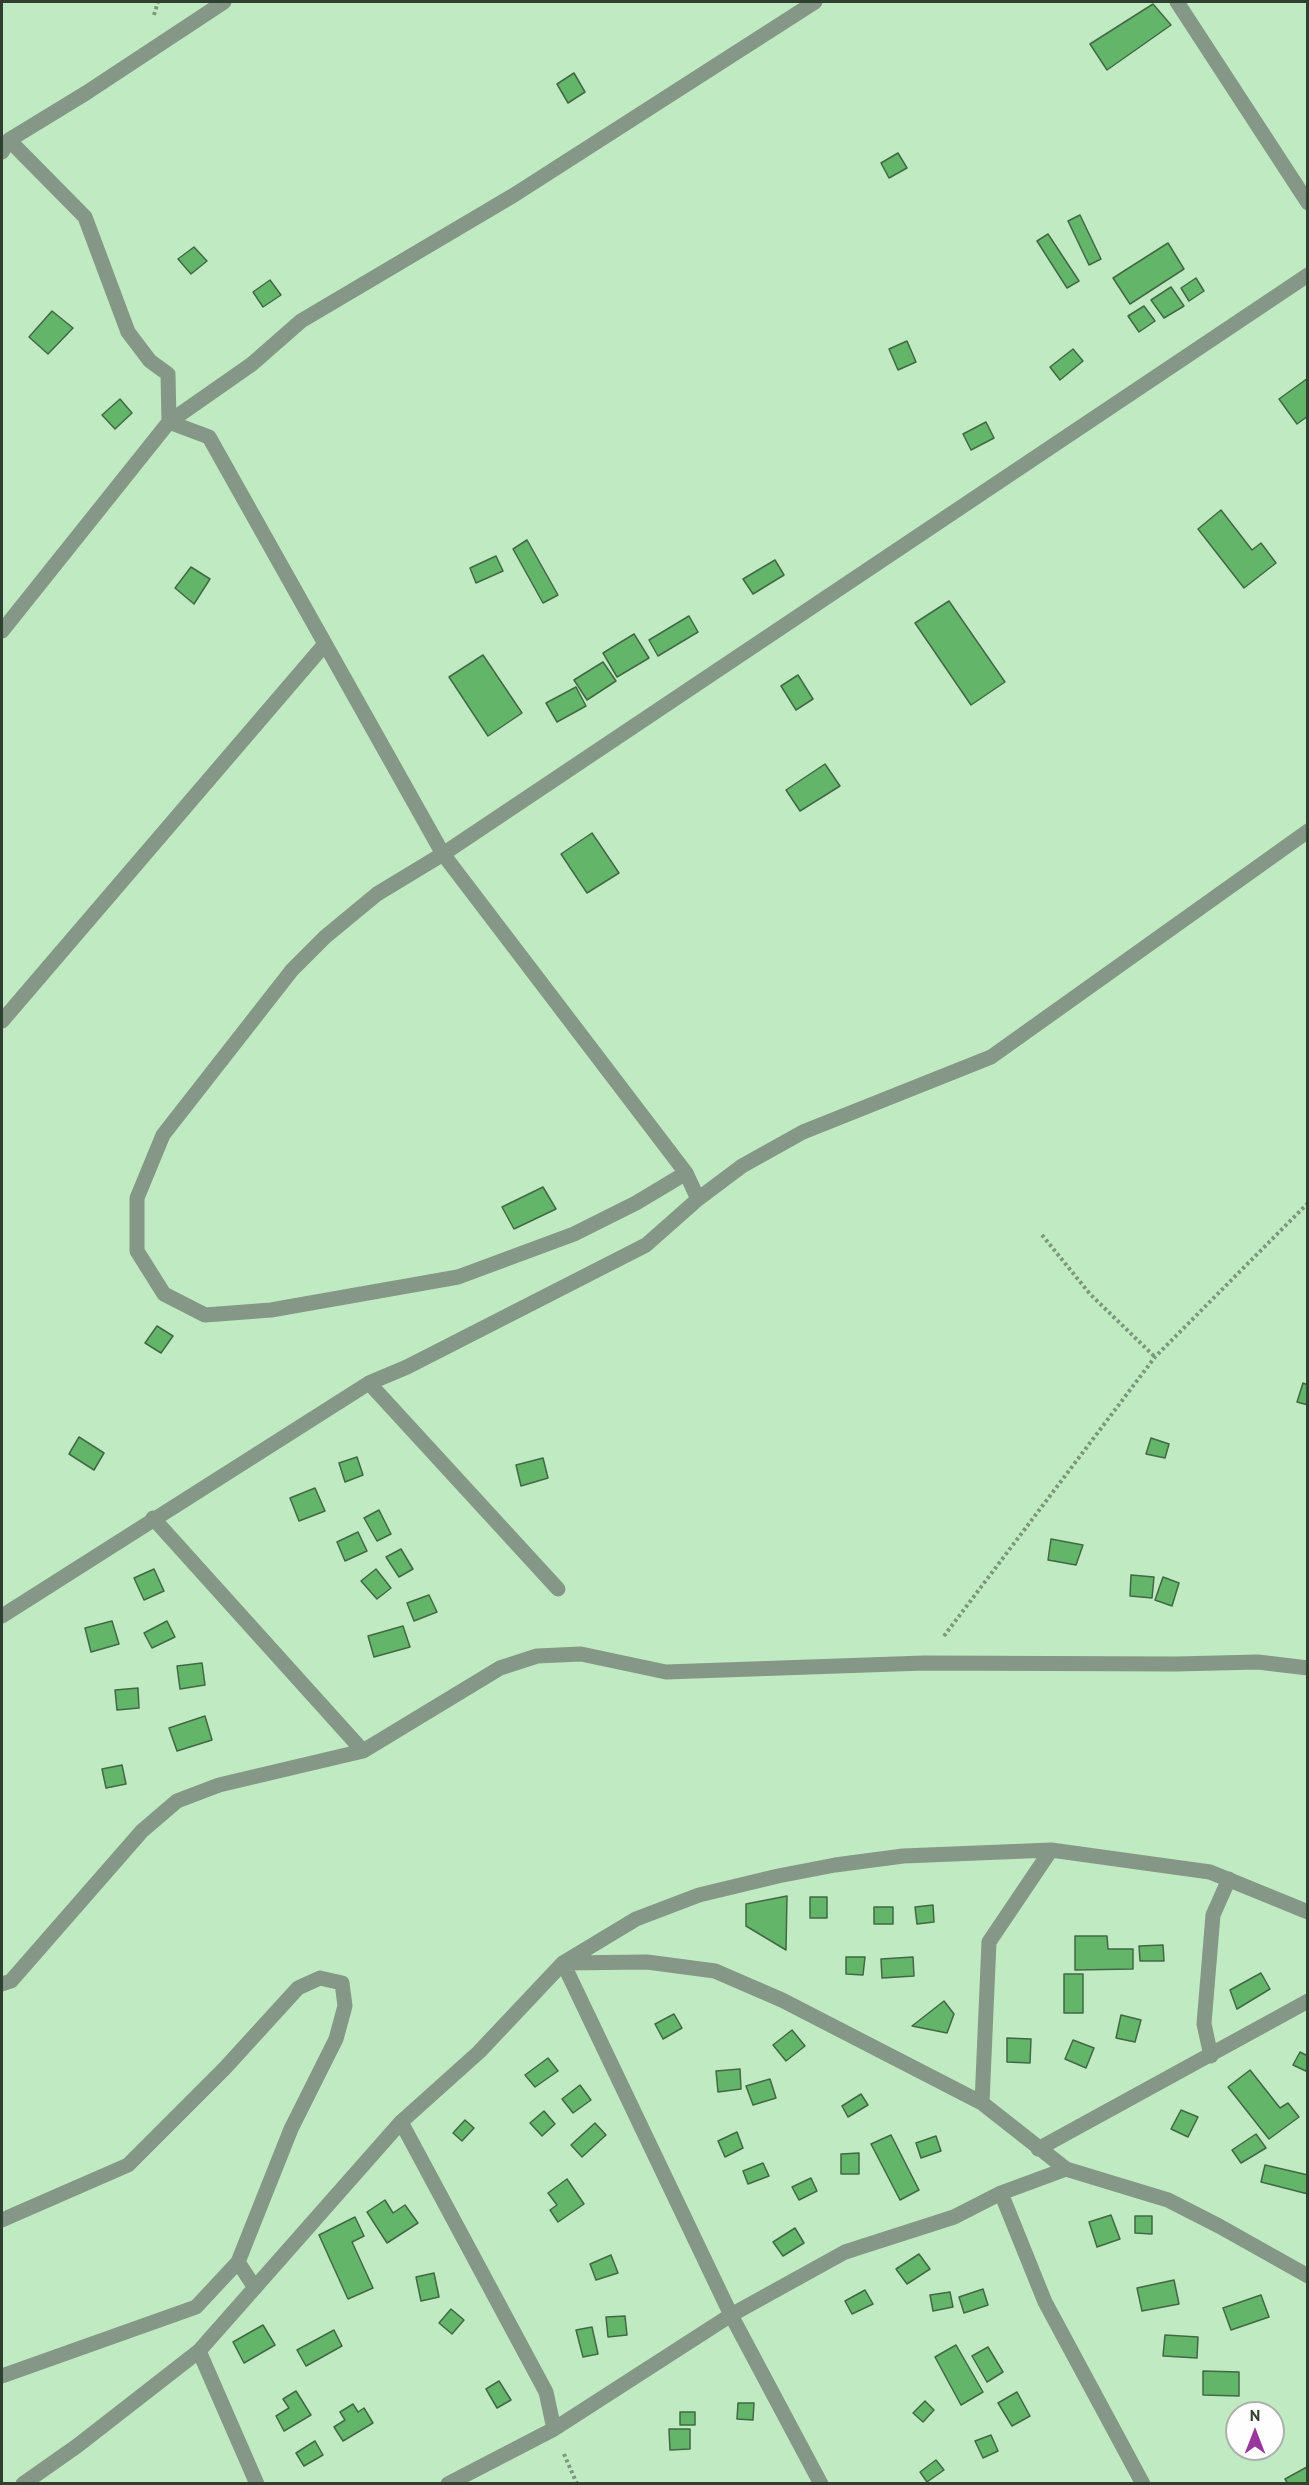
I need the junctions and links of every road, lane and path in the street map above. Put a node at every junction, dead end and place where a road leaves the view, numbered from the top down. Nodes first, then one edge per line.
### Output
1 (224, 2) edge
2 (814, 2) edge
3 (1177, 2) edge
4 (5, 146) edge
5 (1308, 203) edge
6 (1308, 274) edge
7 (169, 422) junction
8 (2, 631) edge
9 (325, 644) junction
10 (1308, 831) edge
11 (443, 854) junction
12 (2, 1022) edge
13 (686, 1173) junction
14 (698, 1199) junction
15 (1308, 1203) edge
16 (1042, 1236) dead end
17 (1155, 1357) junction
18 (369, 1383) junction
19 (153, 1518) junction
20 (558, 1589) dead end
21 (2, 1616) edge
22 (924, 1663) junction
23 (1308, 1668) edge
24 (363, 1750) junction
25 (1051, 1850) junction
26 (1229, 1879) junction
27 (1308, 1912) edge
28 (563, 1963) junction
29 (2, 1984) edge
30 (1308, 2001) edge
31 (1210, 2056) junction
32 (982, 2103) junction
33 (401, 2122) junction
34 (1038, 2149) junction
35 (1066, 2169) junction
36 (1000, 2193) junction
37 (2, 2220) edge
38 (238, 2262) junction
39 (1308, 2276) edge
40 (255, 2288) junction
41 (730, 2315) junction
42 (199, 2351) junction
43 (2, 2376) edge
44 (554, 2429) junction
45 (23, 2484) edge
46 (257, 2484) edge
47 (448, 2484) edge
48 (820, 2484) edge
49 (1143, 2484) edge

1 - 4 street
2 - 7 street
3 - 5 street
4 - 7 street
6 - 11 street
7 - 8 street
7 - 9 street
9 - 11 street
9 - 12 street
10 - 14 street
11 - 13 street
11 - 13 street
13 - 14 street
14 - 18 street
15 - 17 path
16 - 17 path
17 - 22 path
18 - 19 street
18 - 20 street
19 - 21 street
19 - 24 street
22 - 23 street
22 - 24 street
24 - 29 street
25 - 26 street
25 - 28 street
25 - 32 street
26 - 27 street
26 - 31 street
28 - 32 street
28 - 33 street
28 - 41 street
30 - 31 street
31 - 34 street
32 - 34 street
33 - 40 street
33 - 44 street
34 - 35 street
35 - 36 street
35 - 39 street
36 - 41 street
36 - 49 street
37 - 38 street
38 - 40 street
38 - 43 street
40 - 42 street
41 - 44 street
41 - 48 street
42 - 45 street
42 - 46 street
44 - 47 street

